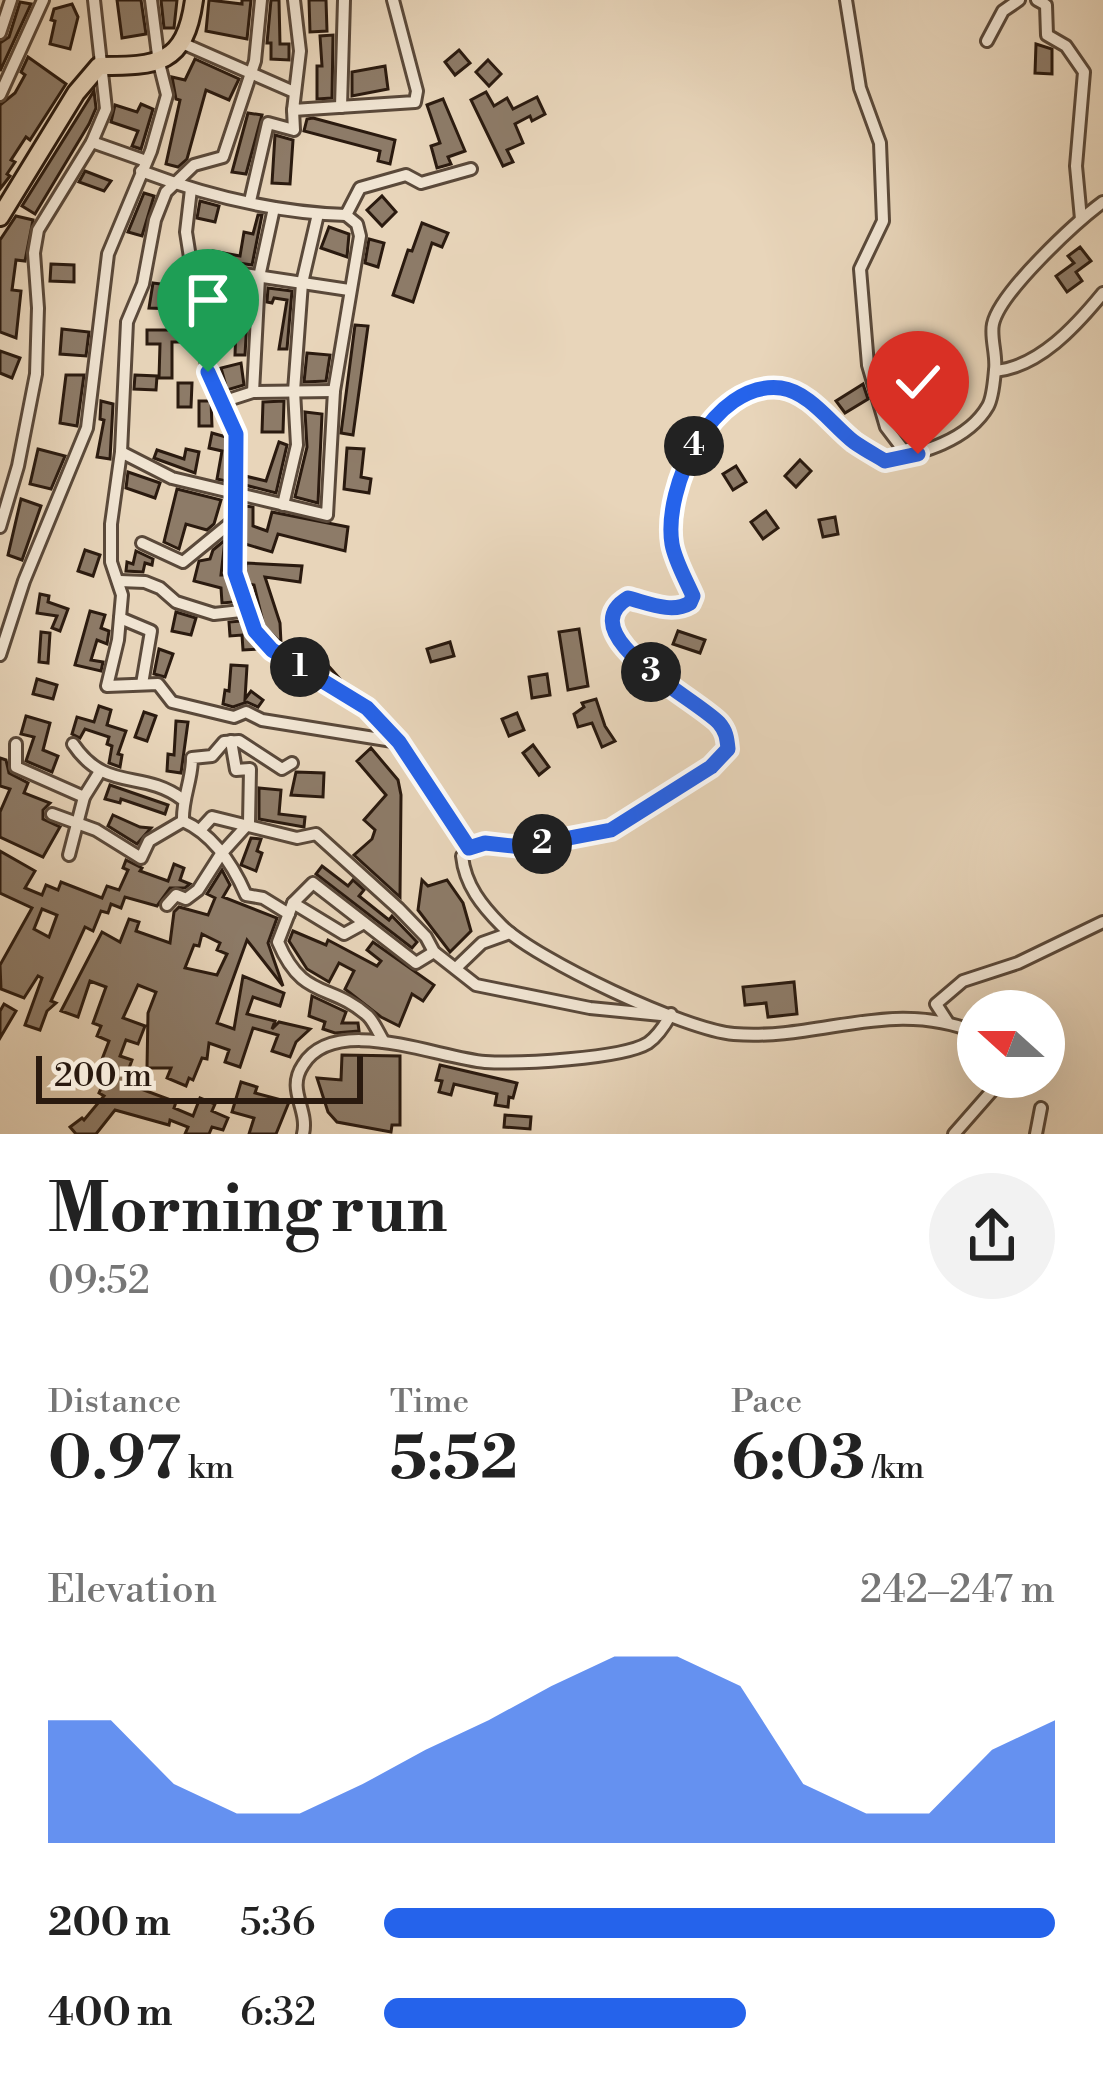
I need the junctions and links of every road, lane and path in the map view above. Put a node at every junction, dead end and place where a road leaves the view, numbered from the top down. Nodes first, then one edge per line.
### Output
1 (11, 0) edge
2 (43, 0) edge
3 (94, 0) edge
4 (152, 0) edge
5 (194, 0) edge
6 (261, 0) edge
7 (294, 0) edge
8 (344, 0) edge
9 (393, 0) edge
10 (847, 0) edge
11 (1019, 0) edge
12 (1037, 0) edge
13 (0, 35) edge
14 (987, 41) dead end
15 (182, 43) junction
16 (20, 47) junction
17 (159, 63) junction
18 (99, 67) junction
19 (252, 74) junction
20 (293, 92) junction
21 (0, 95) edge
22 (340, 107) junction
23 (293, 110) junction
24 (92, 142) junction
25 (144, 166) junction
26 (470, 169) dead end
27 (176, 184) junction
28 (190, 189) junction
29 (250, 201) junction
30 (1103, 202) edge
31 (274, 208) junction
32 (2, 209) edge
33 (318, 214) junction
34 (346, 215) junction
35 (1081, 218) junction
36 (191, 266) junction
37 (259, 277) junction
38 (302, 283) junction
39 (349, 290) junction
40 (1103, 293) edge
41 (995, 371) junction
42 (294, 391) junction
43 (334, 391) junction
44 (253, 392) junction
45 (222, 402) junction
46 (121, 452) junction
47 (908, 456) junction
48 (233, 493) junction
49 (283, 505) junction
50 (233, 521) junction
51 (0, 527) edge
52 (142, 543) dead end
53 (119, 581) junction
54 (250, 610) junction
55 (120, 618) junction
56 (0, 655) edge
57 (142, 684) junction
58 (231, 741) junction
59 (399, 742) junction
60 (16, 744) dead end
61 (73, 744) dead end
62 (292, 763) dead end
63 (99, 773) junction
64 (84, 797) junction
65 (182, 799) junction
66 (52, 814) dead end
67 (183, 821) junction
68 (76, 823) junction
69 (249, 823) junction
70 (201, 829) junction
71 (469, 848) junction
72 (221, 854) junction
73 (69, 855) dead end
74 (167, 905) dead end
75 (291, 909) junction
76 (1103, 922) edge
77 (364, 923) junction
78 (510, 933) junction
79 (434, 952) junction
80 (456, 968) junction
81 (670, 1014) junction
82 (947, 1021) junction
83 (957, 1025) edge
84 (384, 1042) junction
85 (986, 1098) edge
86 (1041, 1108) dead end
87 (303, 1134) edge
88 (954, 1134) edge
89 (1036, 1134) edge

1 - 13 street
2 - 16 street
3 - 18 street
4 - 17 street
5 - 15 main road
6 - 19 street
7 - 20 street
8 - 22 street
9 - 22 street
10 - 47 street
11 - 14 street
12 - 35 street
13 - 16 street
15 - 17 main road
15 - 19 street
16 - 21 street
17 - 18 main road
17 - 25 street
18 - 24 street
18 - 32 main road
19 - 20 street
19 - 27 street
20 - 23 street
22 - 23 street
23 - 29 street
24 - 25 street
24 - 51 street
25 - 27 street
25 - 56 street
26 - 34 street
27 - 28 street
27 - 46 street
28 - 29 street
28 - 36 street
29 - 31 street
30 - 35 street
31 - 33 street
31 - 37 street
33 - 34 street
33 - 38 street
34 - 39 street
35 - 41 street
36 - 37 street
36 - 45 street
37 - 38 street
37 - 44 street
38 - 39 street
38 - 42 street
39 - 43 street
40 - 41 street
41 - 47 street
42 - 43 street
42 - 44 street
42 - 49 street
43 - 49 street
44 - 45 street
45 - 48 street
46 - 48 street
46 - 53 street
47 - 71 street
48 - 49 street
48 - 50 street
50 - 52 street
50 - 54 street
53 - 54 street
53 - 55 street
54 - 59 street
55 - 57 street
55 - 57 street
57 - 59 street
58 - 62 street
58 - 65 street
58 - 69 street
59 - 71 street
60 - 64 street
61 - 63 street
63 - 64 street
63 - 65 street
64 - 68 street
65 - 67 street
66 - 68 street
67 - 68 street
67 - 70 street
68 - 73 street
69 - 70 street
69 - 72 street
69 - 79 street
70 - 72 street
71 - 78 street
72 - 74 street
72 - 75 street
75 - 77 street
75 - 77 street
75 - 84 street
76 - 82 street
77 - 79 street
78 - 80 street
78 - 81 street
79 - 80 street
80 - 81 street
81 - 82 street
81 - 84 street
82 - 83 street
84 - 87 street
85 - 88 street
86 - 89 street

